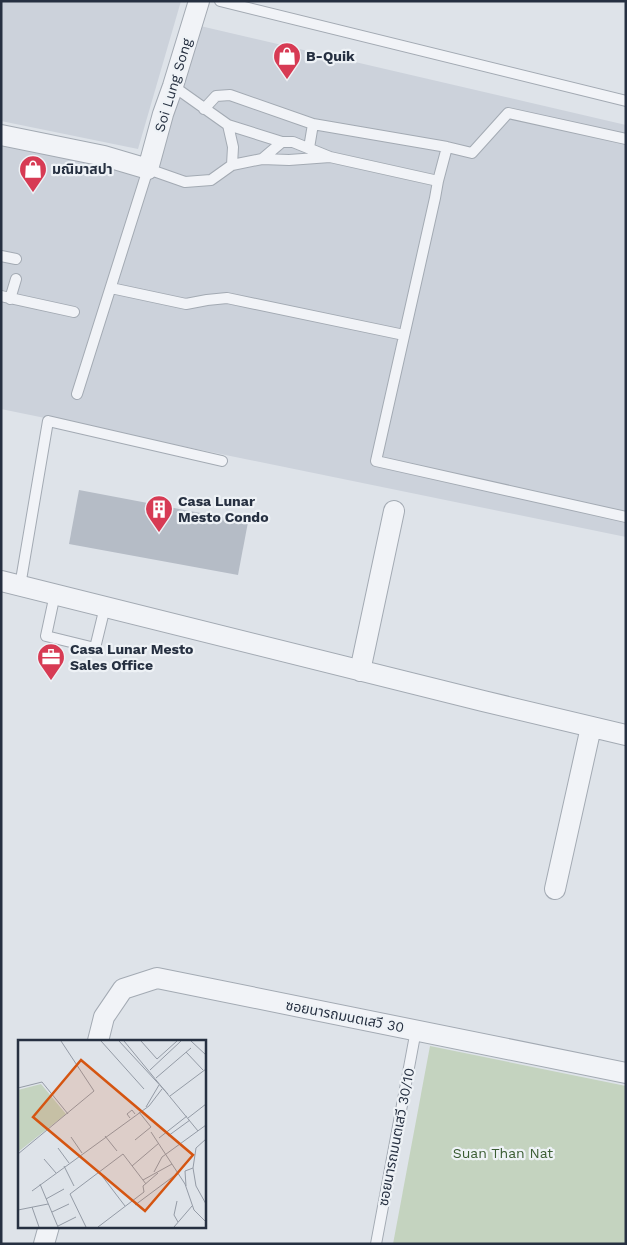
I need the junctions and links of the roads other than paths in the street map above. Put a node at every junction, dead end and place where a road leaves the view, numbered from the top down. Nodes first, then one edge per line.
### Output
1 (199, 1) edge
2 (220, 1) edge
3 (173, 86) junction
4 (626, 101) edge
5 (204, 109) junction
6 (313, 124) junction
7 (228, 126) junction
8 (1, 135) edge
9 (626, 139) edge
10 (282, 142) junction
11 (447, 147) junction
12 (309, 148) junction
13 (330, 157) junction
14 (262, 159) junction
15 (232, 165) junction
16 (148, 169) junction
17 (438, 181) junction
18 (1, 256) edge
19 (16, 259) dead end
20 (16, 279) dead end
21 (111, 288) junction
22 (6, 297) edge
23 (74, 312) dead end
24 (404, 335) junction
25 (77, 394) dead end
26 (222, 460) dead end
27 (394, 510) dead end
28 (626, 517) edge
29 (11, 583) edge
30 (54, 594) junction
31 (104, 607) junction
32 (360, 671) junction
33 (591, 727) junction
34 (626, 735) edge
35 (555, 889) dead end
36 (416, 1030) junction
37 (98, 1040) edge
38 (626, 1073) edge
39 (48, 1228) edge
40 (44, 1244) edge
41 (376, 1244) edge

1 - 3 street, Soi Lung Song
2 - 4 lane
3 - 5 lane
3 - 16 street, Soi Lung Song
5 - 6 lane
5 - 7 lane
6 - 11 lane
6 - 12 lane
7 - 10 lane
7 - 15 lane
8 - 16 street
9 - 11 lane
10 - 12 lane
10 - 14 lane
11 - 17 lane
12 - 13 lane
13 - 14 lane
13 - 17 lane
14 - 15 lane
15 - 16 lane
16 - 21 lane
17 - 24 lane
18 - 19 lane
20 - 22 lane
21 - 24 lane
21 - 25 lane
22 - 23 lane
24 - 28 lane
26 - 29 lane
27 - 32 street
29 - 30 street
30 - 31 street
30 - 31 lane
31 - 32 street
32 - 33 street
33 - 34 street
33 - 35 street
36 - 37 street, ซอยนารถมนตเสวี 30
36 - 38 street, ซอยนารถมนตเสวี 30
36 - 41 lane, ซอยนารถมนตเสวี 30/10
39 - 40 street

